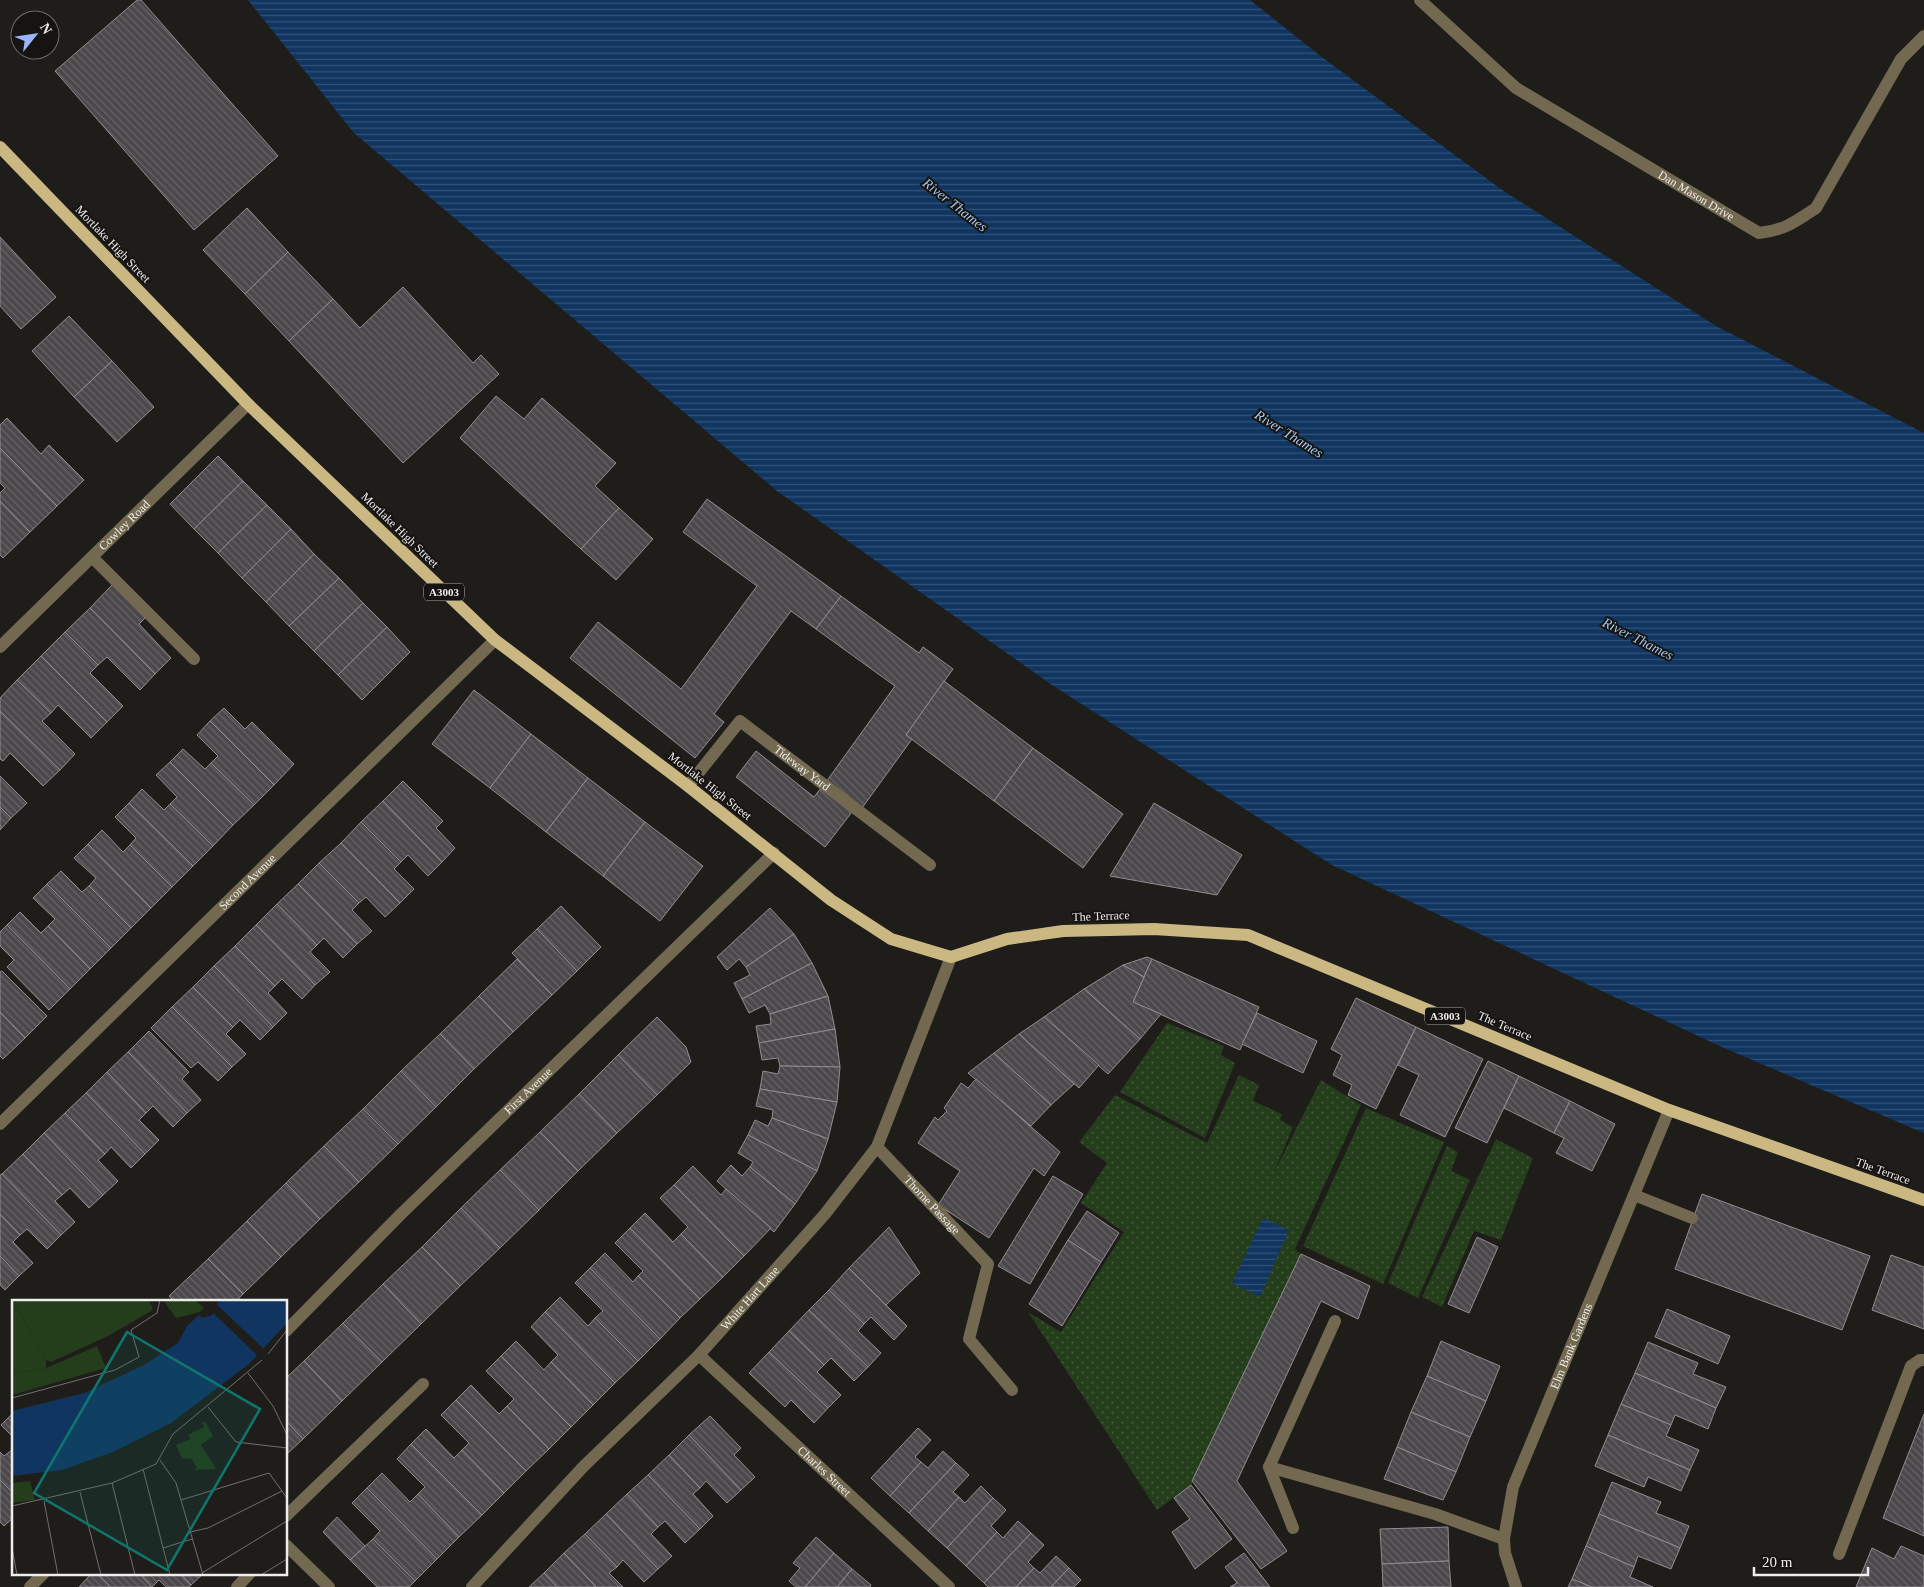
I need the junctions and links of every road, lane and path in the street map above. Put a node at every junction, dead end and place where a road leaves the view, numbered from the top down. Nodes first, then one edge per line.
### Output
1 (1420, 0) edge
2 (1924, 36) edge
3 (0, 147) edge
4 (248, 404) junction
5 (92, 557) junction
6 (495, 640) junction
7 (0, 647) edge
8 (194, 659) dead end
9 (688, 786) junction
10 (774, 853) junction
11 (930, 865) dead end
12 (951, 957) junction
13 (1669, 1110) junction
14 (0, 1124) edge
15 (877, 1147) junction
16 (1634, 1195) junction
17 (1924, 1200) edge
18 (1692, 1218) dead end
19 (1335, 1321) dead end
20 (288, 1329) edge
21 (699, 1355) junction
22 (1924, 1360) edge
23 (423, 1384) dead end
24 (1012, 1390) dead end
25 (1269, 1467) junction
26 (288, 1514) edge
27 (1293, 1528) dead end
28 (1504, 1539) junction
29 (288, 1547) edge
30 (1839, 1554) dead end
31 (43, 1574) edge
32 (249, 1574) edge
33 (30, 1587) edge
34 (237, 1587) edge
35 (329, 1587) edge
36 (472, 1587) edge
37 (949, 1587) edge
38 (1516, 1587) edge

1 - 2 street, Dan Mason Drive
3 - 4 main road, Mortlake High Street / A3003
4 - 5 street, Cowley Road
4 - 6 main road, Mortlake High Street / A3003
5 - 7 street, Cowley Road
5 - 8 street
6 - 9 main road, Mortlake High Street / A3003
6 - 14 street, Second Avenue
9 - 10 main road, Mortlake High Street / A3003
9 - 11 street, Tideway Yard
10 - 12 main road, Mortlake High Street / A3003
10 - 20 street, First Avenue
12 - 13 main road, The Terrace / A3003
12 - 15 street, White Hart Lane
13 - 16 street, Elm Bank Gardens
13 - 17 main road, The Terrace / A3003
15 - 21 street, White Hart Lane
15 - 24 street, Thorne Passage
16 - 18 street
16 - 28 street, Elm Bank Gardens
19 - 25 street
21 - 36 street, White Hart Lane
21 - 37 street, Charles Street
22 - 30 street
23 - 26 street
25 - 27 street
25 - 28 street
28 - 38 street, Elm Bank Gardens
29 - 35 street
31 - 33 street
32 - 34 street

